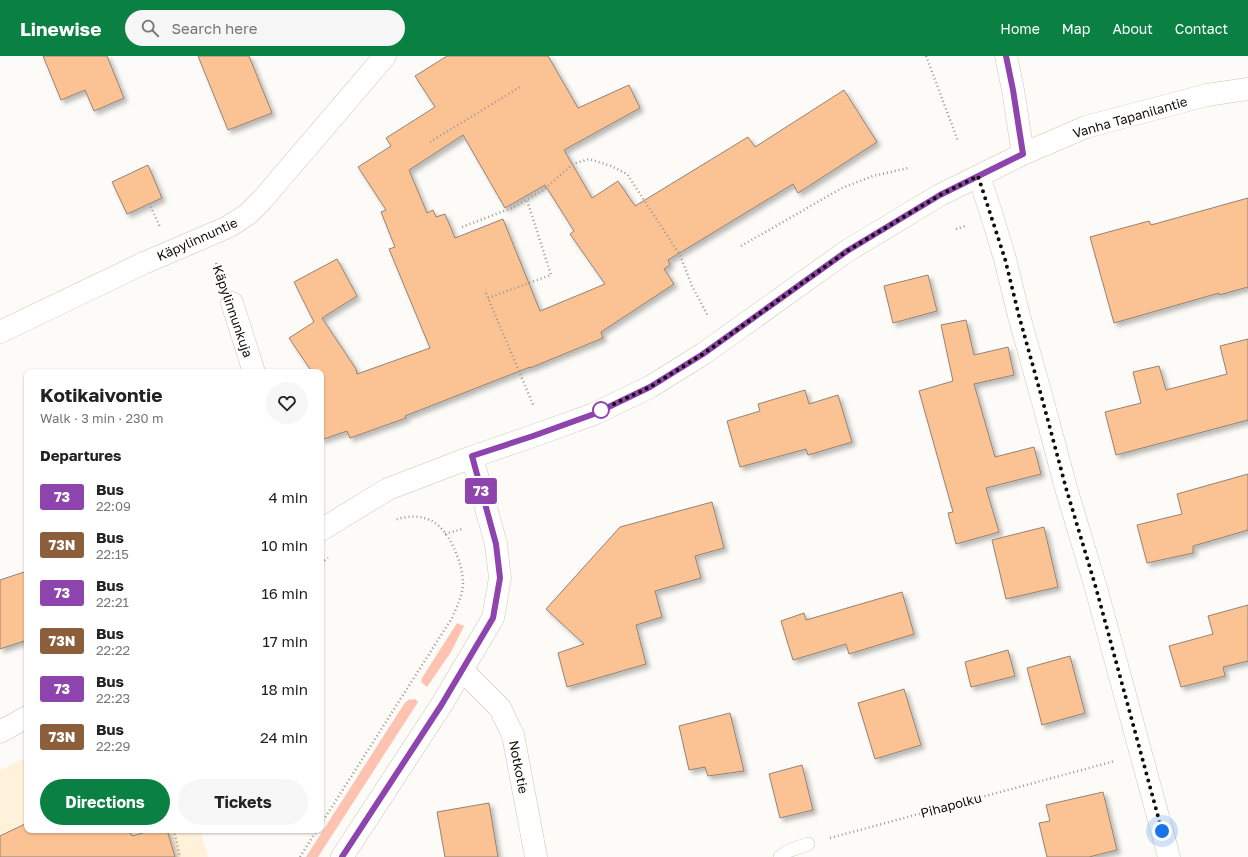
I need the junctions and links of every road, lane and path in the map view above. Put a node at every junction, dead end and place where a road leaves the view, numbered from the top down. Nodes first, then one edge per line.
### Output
1 (385, 56) edge
2 (926, 56) edge
3 (1006, 56) edge
4 (520, 87) dead end
5 (1248, 89) edge
6 (958, 141) dead end
7 (430, 142) dead end
8 (1023, 154) junction
9 (908, 168) dead end
10 (978, 176) junction
11 (527, 200) junction
12 (228, 227) junction
13 (462, 227) dead end
14 (741, 246) dead end
15 (486, 293) dead end
16 (488, 298) junction
17 (232, 303) joint
18 (711, 322) dead end
19 (0, 332) edge
20 (253, 369) edge
21 (535, 411) dead end
22 (472, 456) junction
23 (392, 520) dead end
24 (324, 528) edge
25 (331, 556) dead end
26 (324, 561) edge
27 (462, 670) junction
28 (24, 720) edge
29 (0, 732) edge
30 (1117, 760) dead end
31 (324, 819) edge
32 (175, 833) edge
33 (315, 833) edge
34 (808, 844) joint
35 (180, 857) edge
36 (300, 857) edge
37 (342, 857) edge
38 (536, 857) edge
39 (780, 857) edge
40 (1169, 857) edge

1 - 12 street, Käpylinnuntie
2 - 6 path
3 - 8 street
4 - 7 path
5 - 8 street, Vanha Tapanilantie
8 - 10 street, Vanha Tapanilantie
9 - 14 path
10 - 22 street, Vanha Tapanilantie
10 - 40 street
11 - 13 path
11 - 16 path
11 - 18 path
12 - 17 path, Käpylinnunkuja
12 - 19 street, Käpylinnuntie
15 - 16 path
16 - 21 path
17 - 20 street, Käpylinnunkuja
22 - 24 street, Vanha Tapanilantie
22 - 27 street
23 - 31 path
25 - 26 path
27 - 37 street
27 - 38 street, Notkotie
28 - 29 street
30 - 34 path, Pihapolku
32 - 35 path
33 - 36 path
34 - 39 lane

